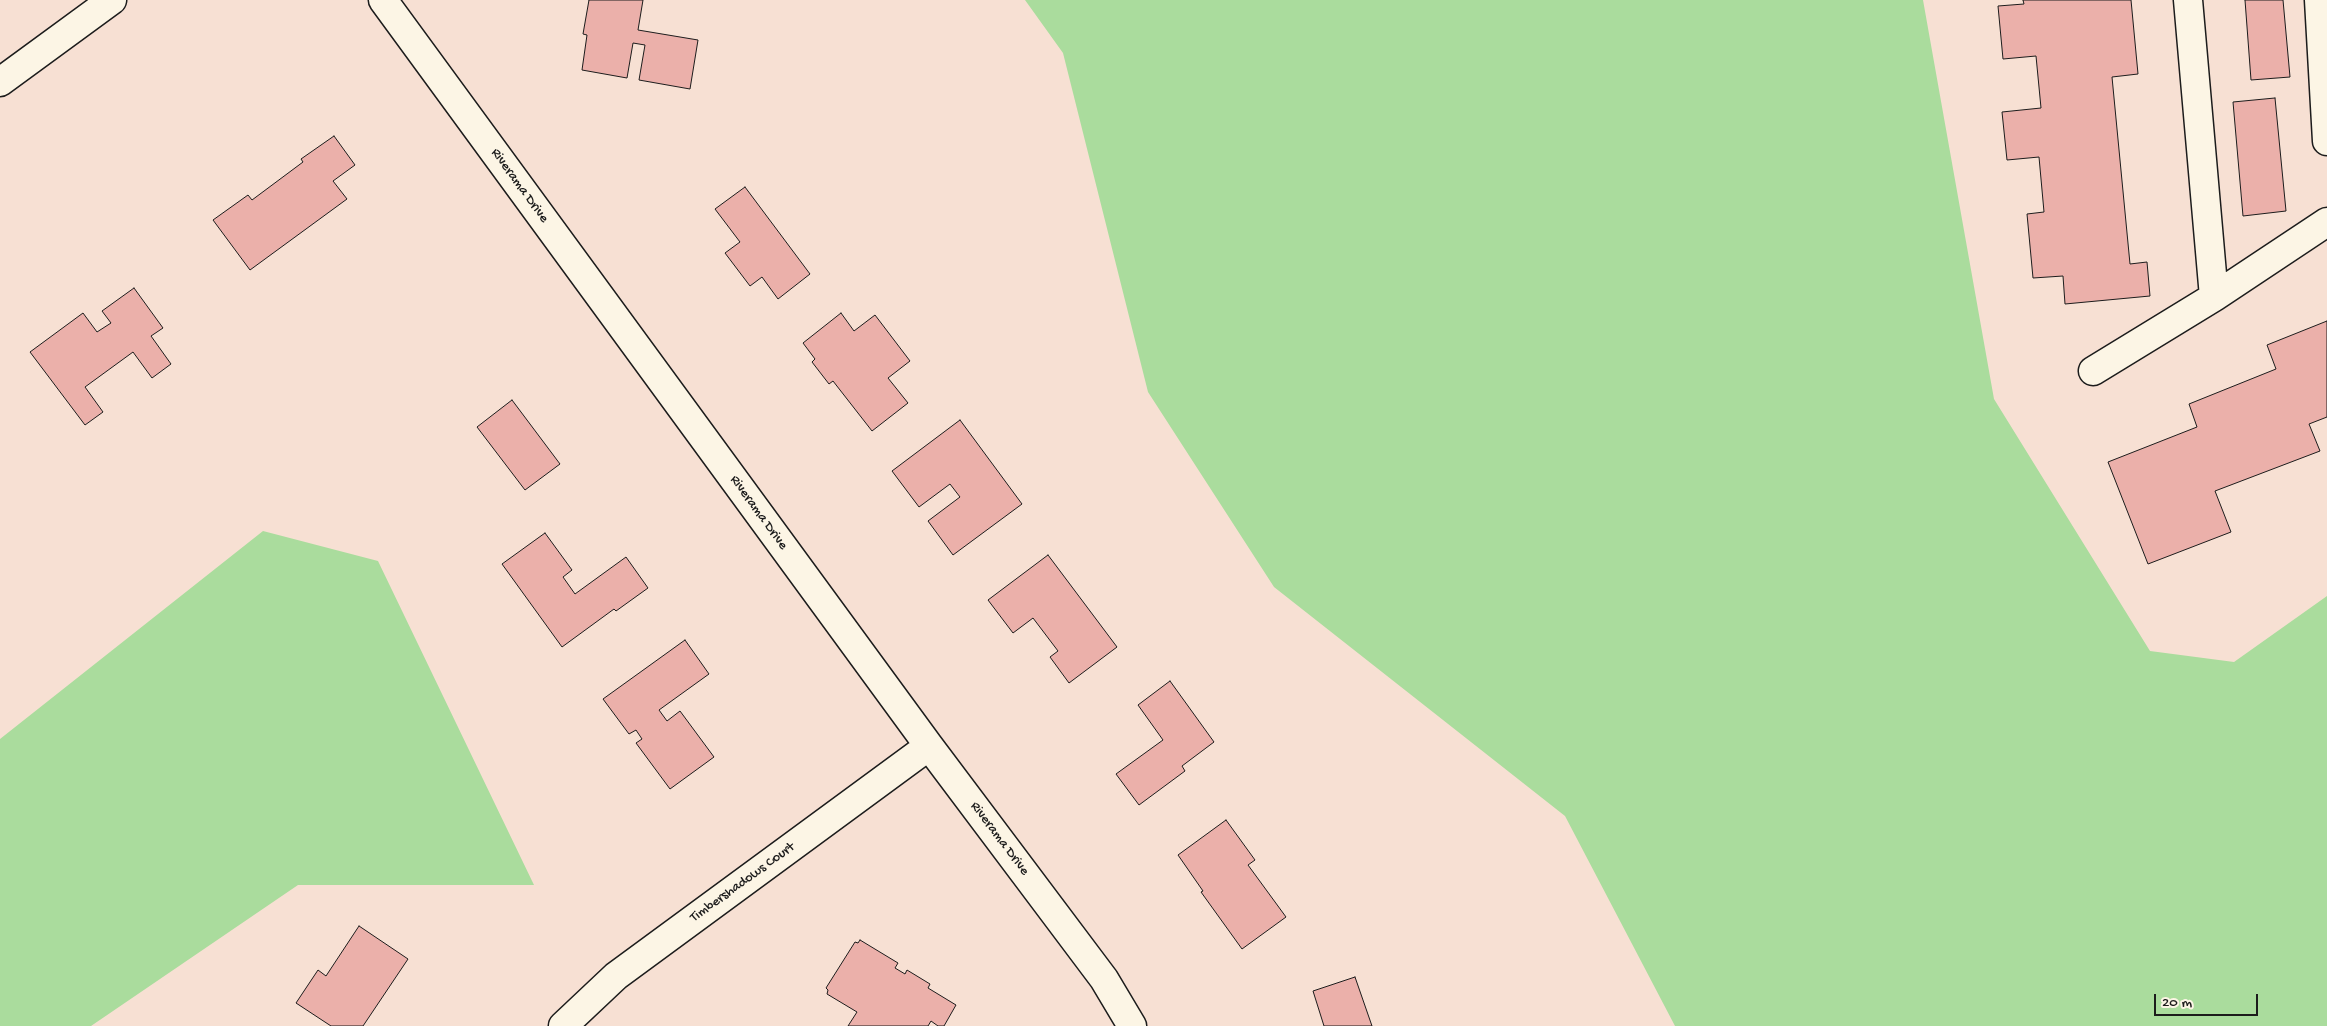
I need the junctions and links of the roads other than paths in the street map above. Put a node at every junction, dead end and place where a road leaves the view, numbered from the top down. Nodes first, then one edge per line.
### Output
1 (112, 0) edge
2 (383, 0) edge
3 (2188, 0) edge
4 (2319, 0) edge
5 (0, 82) edge
6 (2327, 141) edge
7 (2327, 222) edge
8 (2214, 297) junction
9 (2093, 371) dead end
10 (929, 746) junction
11 (563, 1026) edge
12 (1132, 1026) edge

1 - 5 street
2 - 10 street, Riverama Drive
3 - 8 street
4 - 6 street
7 - 8 street
8 - 9 street
10 - 11 street, Timbershadows Court
10 - 12 street, Riverama Drive

